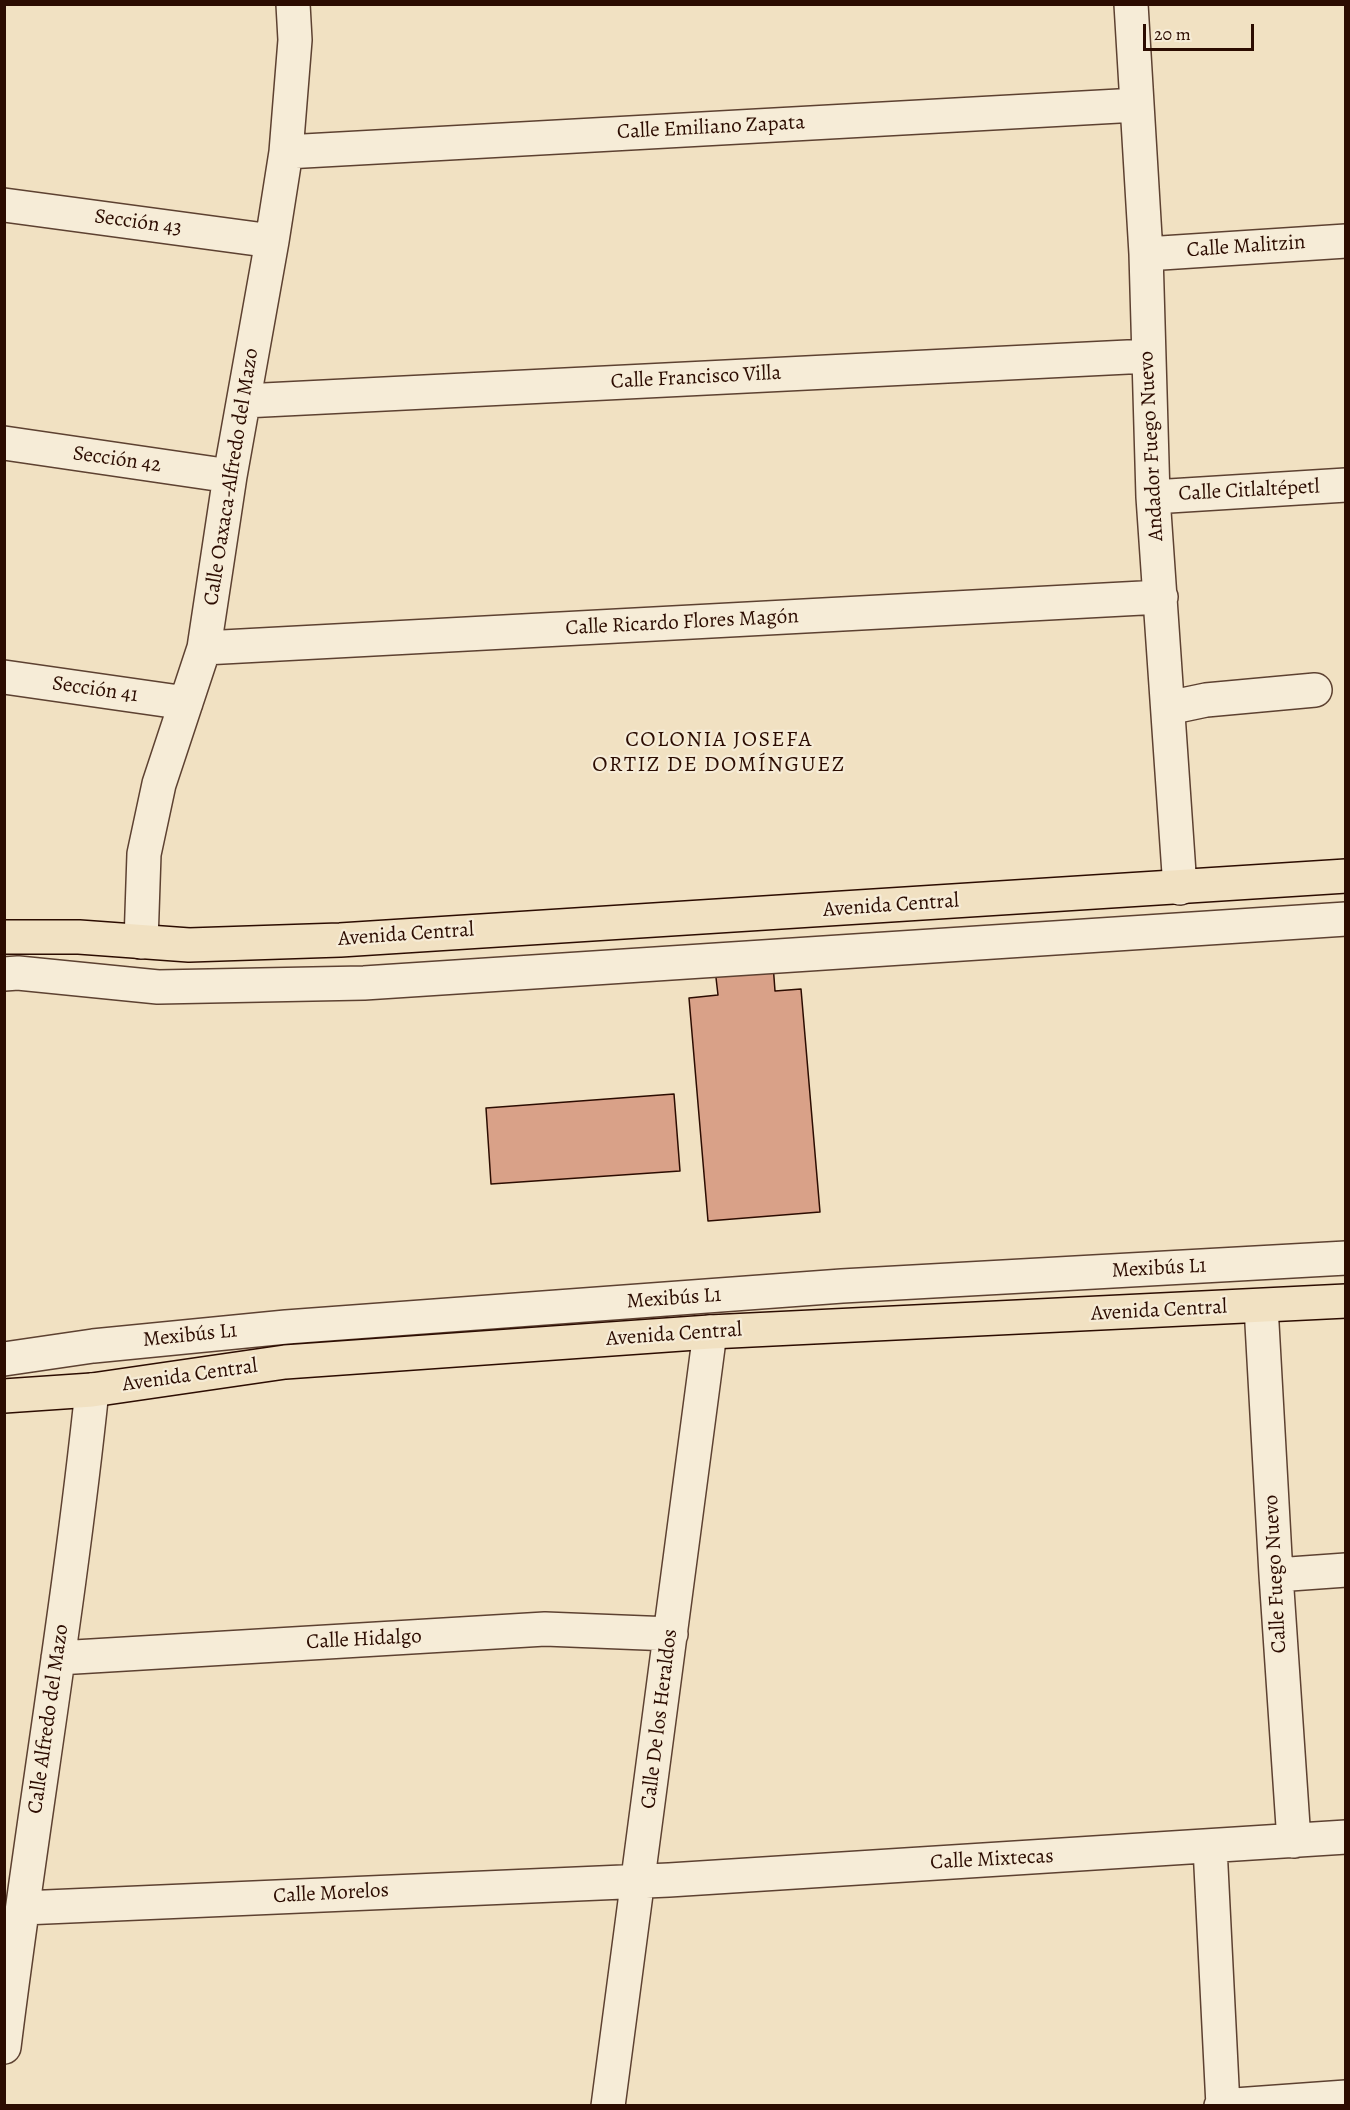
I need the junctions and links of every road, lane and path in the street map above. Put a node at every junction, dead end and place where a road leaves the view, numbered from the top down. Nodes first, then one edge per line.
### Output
1 (293, 4) edge
2 (1131, 4) edge
3 (1137, 105) junction
4 (286, 152) junction
5 (4, 205) edge
6 (272, 241) junction
7 (1346, 241) edge
8 (1146, 254) junction
9 (1148, 356) junction
10 (244, 401) junction
11 (4, 443) edge
12 (230, 476) junction
13 (1346, 485) edge
14 (1153, 496) junction
15 (1161, 597) junction
16 (204, 648) junction
17 (4, 677) edge
18 (1315, 690) dead end
19 (186, 703) junction
20 (1168, 708) junction
21 (1346, 876) edge
22 (1180, 888) junction
23 (1346, 919) edge
24 (10, 934) edge
25 (141, 942) junction
26 (4, 974) edge
27 (1346, 1258) edge
28 (1346, 1301) edge
29 (1262, 1306) junction
30 (710, 1332) junction
31 (4, 1359) edge
32 (92, 1390) junction
33 (4, 1396) edge
34 (1346, 1570) edge
35 (1276, 1575) junction
36 (671, 1634) junction
37 (58, 1658) junction
38 (1346, 1837) edge
39 (1294, 1841) junction
40 (1210, 1847) junction
41 (639, 1880) junction
42 (23, 1908) junction
43 (10, 1950) edge
44 (4, 2047) edge
45 (1346, 2097) edge
46 (608, 2106) edge
47 (1222, 2106) edge

1 - 4 street, Calle Oaxaca-Alfredo del Mazo
2 - 3 street, Andador Fuego Nuevo
3 - 4 street, Calle Emiliano Zapata
3 - 8 street, Andador Fuego Nuevo
4 - 6 street, Calle Oaxaca-Alfredo del Mazo
5 - 6 street, Sección 43
6 - 10 street, Calle Oaxaca-Alfredo del Mazo
7 - 8 street, Calle Malitzin
8 - 9 street, Andador Fuego Nuevo
9 - 10 street, Calle Francisco Villa
9 - 14 street, Andador Fuego Nuevo
10 - 12 street, Calle Oaxaca-Alfredo del Mazo
11 - 12 street, Sección 42
12 - 16 street, Calle Oaxaca-Alfredo del Mazo
13 - 14 street, Calle Citlaltépetl
14 - 15 street, Andador Fuego Nuevo
15 - 16 street, Calle Ricardo Flores Magón
15 - 20 street, Andador Fuego Nuevo
16 - 19 street, Calle Oaxaca-Alfredo del Mazo
17 - 19 street, Sección 41
18 - 20 street
19 - 25 street, Calle Oaxaca-Alfredo del Mazo
20 - 22 street, Andador Fuego Nuevo
21 - 22 highway, Avenida Central
22 - 25 highway, Avenida Central
23 - 26 street
24 - 25 highway, Avenida Central
27 - 31 street, Mexibús L1
28 - 29 highway, Avenida Central
29 - 30 highway, Avenida Central
29 - 35 street, Calle Fuego Nuevo
30 - 32 highway, Avenida Central
30 - 36 street, Calle De los Heraldos
32 - 33 highway, Avenida Central
32 - 37 street, Calle Alfredo del Mazo
34 - 35 street
35 - 39 street, Calle Fuego Nuevo
36 - 37 street, Calle Hidalgo
36 - 41 street, Calle De los Heraldos
37 - 42 street, Calle Alfredo del Mazo
38 - 39 street, Calle Mixtecas
39 - 40 street, Calle Mixtecas
40 - 41 street, Calle Mixtecas
40 - 47 street
41 - 42 street, Calle Morelos
41 - 46 street, Calle De los Heraldos
42 - 43 street, Calle Alfredo del Mazo
43 - 44 street, Calle Alfredo del Mazo
45 - 47 street

